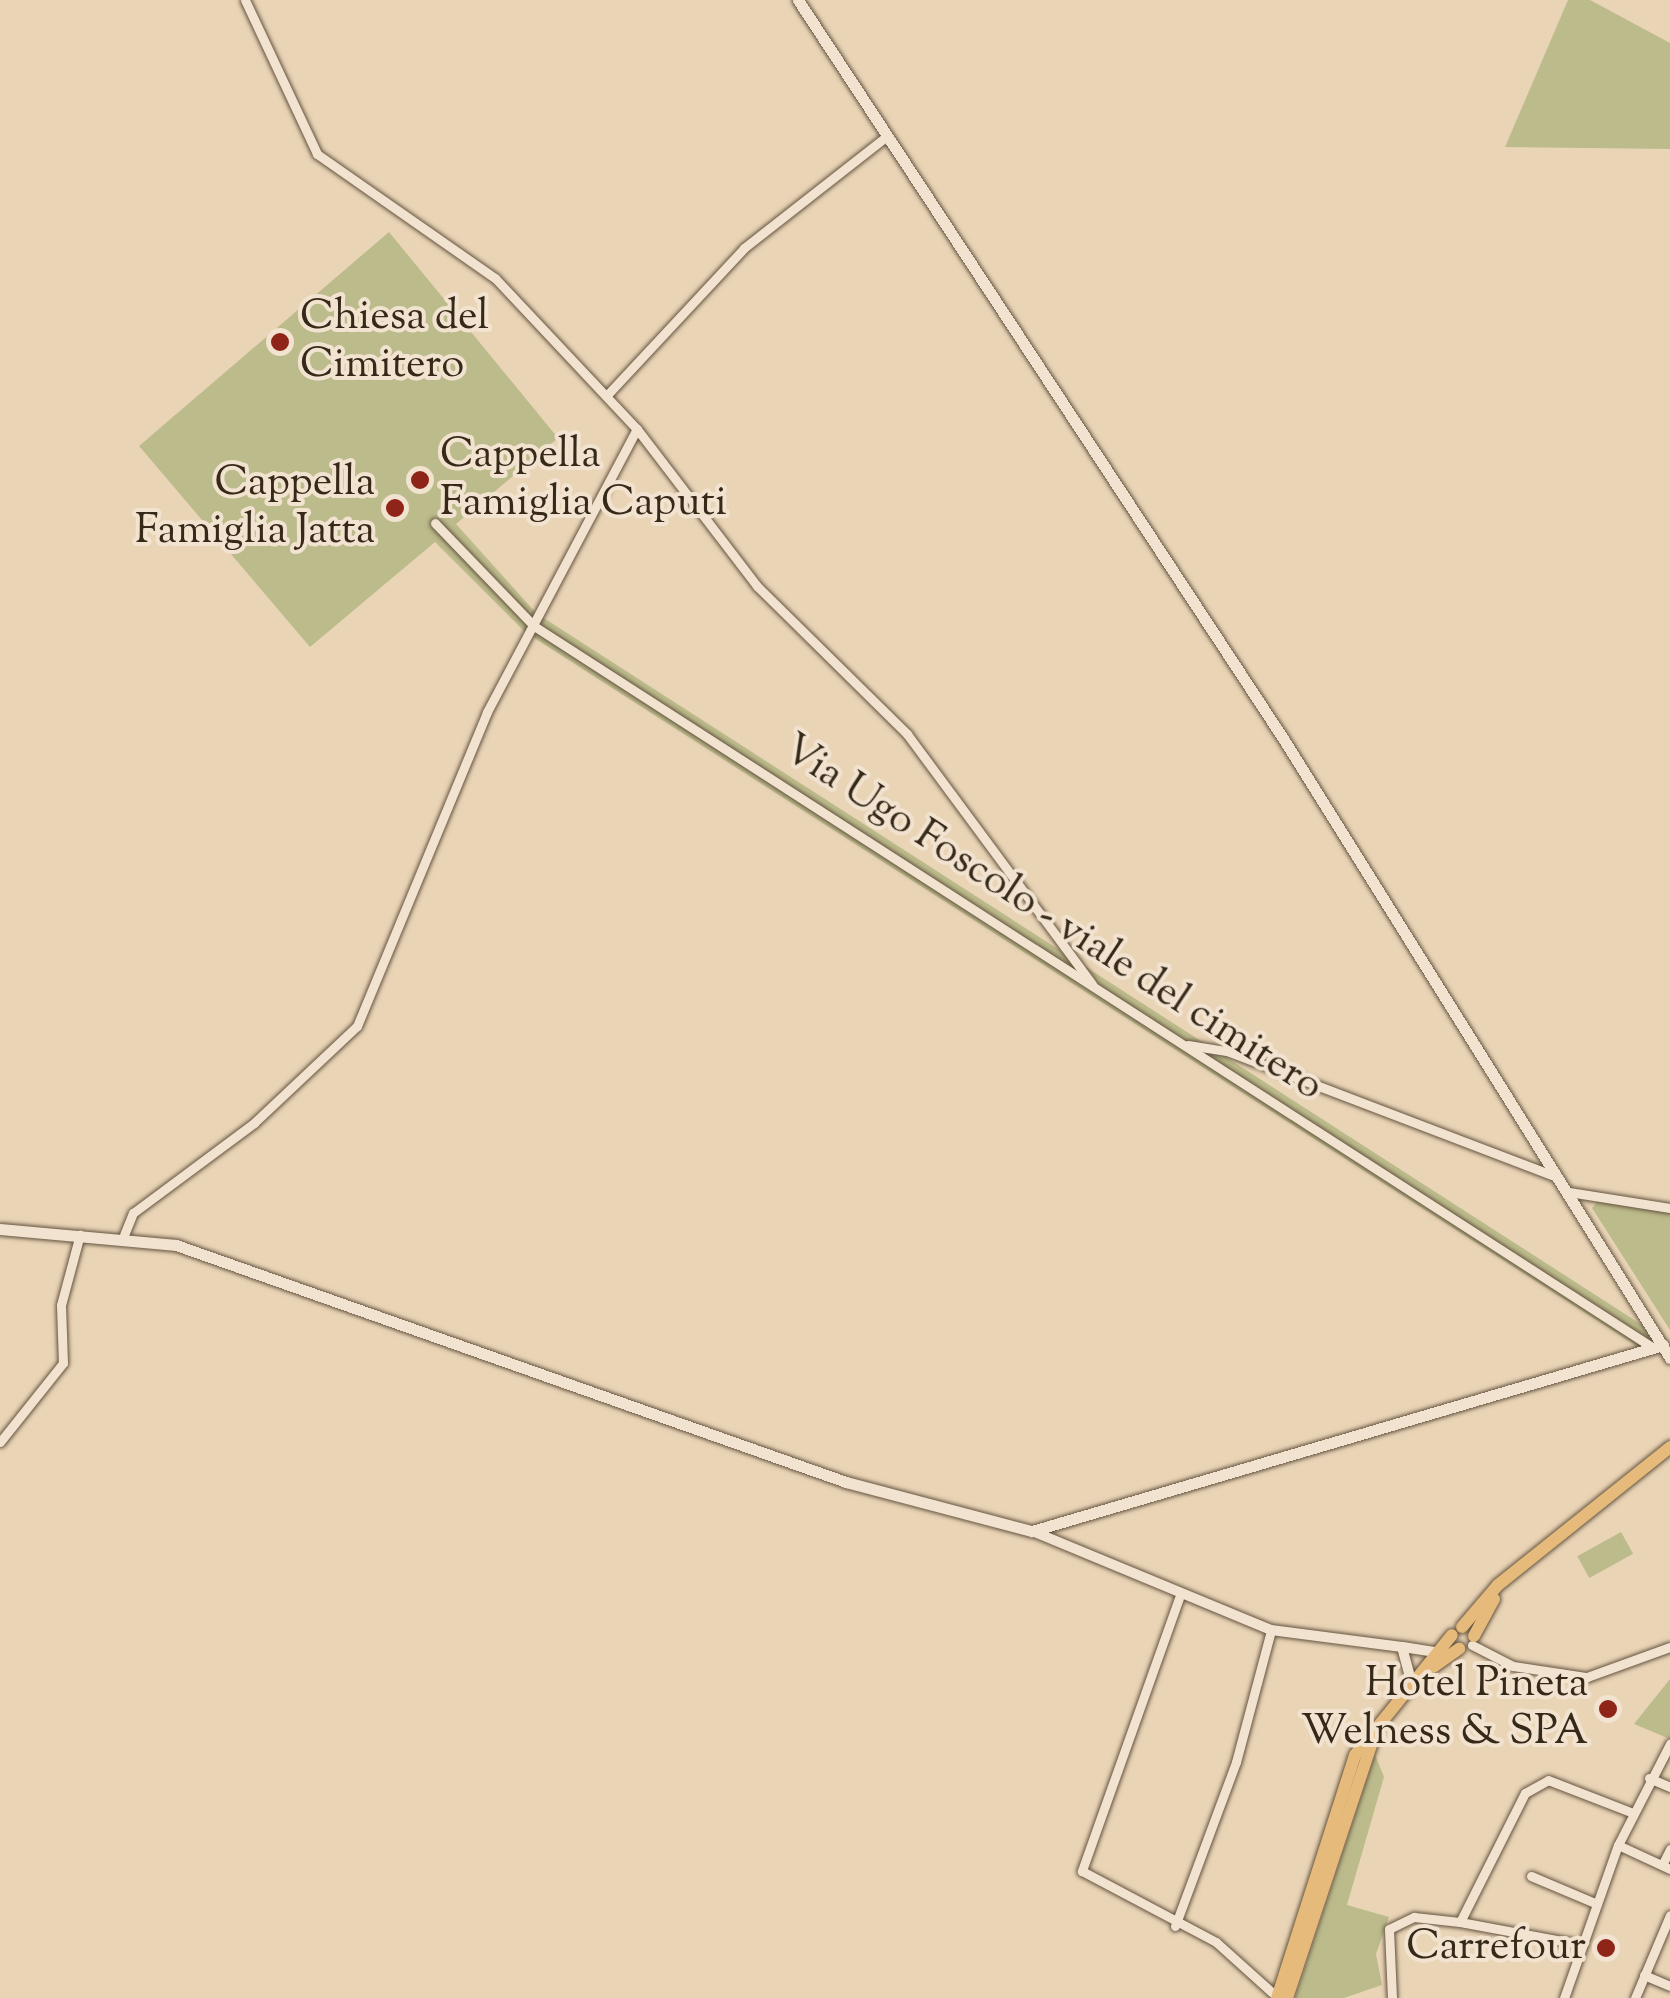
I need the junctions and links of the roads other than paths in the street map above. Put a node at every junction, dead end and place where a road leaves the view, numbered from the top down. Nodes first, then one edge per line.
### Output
1 (244, 0) edge
2 (798, 0) edge
3 (888, 136) junction
4 (608, 394) junction
5 (638, 429) junction
6 (434, 523) dead end
7 (534, 626) junction
8 (1092, 984) junction
9 (1184, 1044) junction
10 (1561, 1179) junction
11 (1570, 1192) junction
12 (1670, 1208) edge
13 (0, 1229) edge
14 (80, 1234) junction
15 (124, 1236) junction
16 (1664, 1350) edge
17 (0, 1442) edge
18 (1670, 1447) edge
19 (1670, 1457) edge
20 (1032, 1531) junction
21 (1179, 1598) junction
22 (1271, 1630) junction
23 (1464, 1639) junction
24 (1402, 1646) junction
25 (1670, 1646) edge
26 (1436, 1652) junction
27 (1411, 1680) junction
28 (1668, 1743) edge
29 (1649, 1778) junction
30 (1670, 1787) edge
31 (1633, 1813) junction
32 (1618, 1845) junction
33 (1670, 1850) edge
34 (1666, 1867) edge
35 (1530, 1876) dead end
36 (1595, 1903) junction
37 (1670, 1914) edge
38 (1460, 1922) junction
39 (1175, 1926) junction
40 (1579, 1944) junction
41 (1644, 1974) junction
42 (1670, 1986) edge
43 (1277, 1998) edge
44 (1288, 1998) edge
45 (1392, 1998) edge
46 (1564, 1998) edge
47 (1635, 1998) edge

1 - 4 street
2 - 3 main road
3 - 4 street
3 - 10 main road
4 - 5 street
5 - 7 street
5 - 8 street
6 - 7 street, Via Ugo Foscolo - viale del cimitero
7 - 8 street, Via Ugo Foscolo - viale del cimitero
7 - 15 street
8 - 9 street, Via Ugo Foscolo - viale del cimitero
9 - 10 street
9 - 16 street, Via Ugo Foscolo - viale del cimitero
10 - 11 main road
11 - 12 street
11 - 16 main road
13 - 14 main road
14 - 15 main road
14 - 17 street
15 - 20 main road
16 - 20 main road
18 - 23 main road
19 - 23 main road
20 - 21 street
21 - 22 street
21 - 39 street
22 - 24 street
22 - 39 street
23 - 25 street
23 - 26 main road
23 - 44 main road
24 - 26 street
24 - 27 street
26 - 27 main road
27 - 43 main road
28 - 29 street
29 - 30 street
29 - 31 street
31 - 32 street
31 - 38 street
32 - 34 street
32 - 36 street
33 - 34 street
35 - 36 street
36 - 40 street
37 - 41 street
38 - 40 street
38 - 45 street
39 - 43 street
40 - 46 street
41 - 42 street
41 - 47 street

